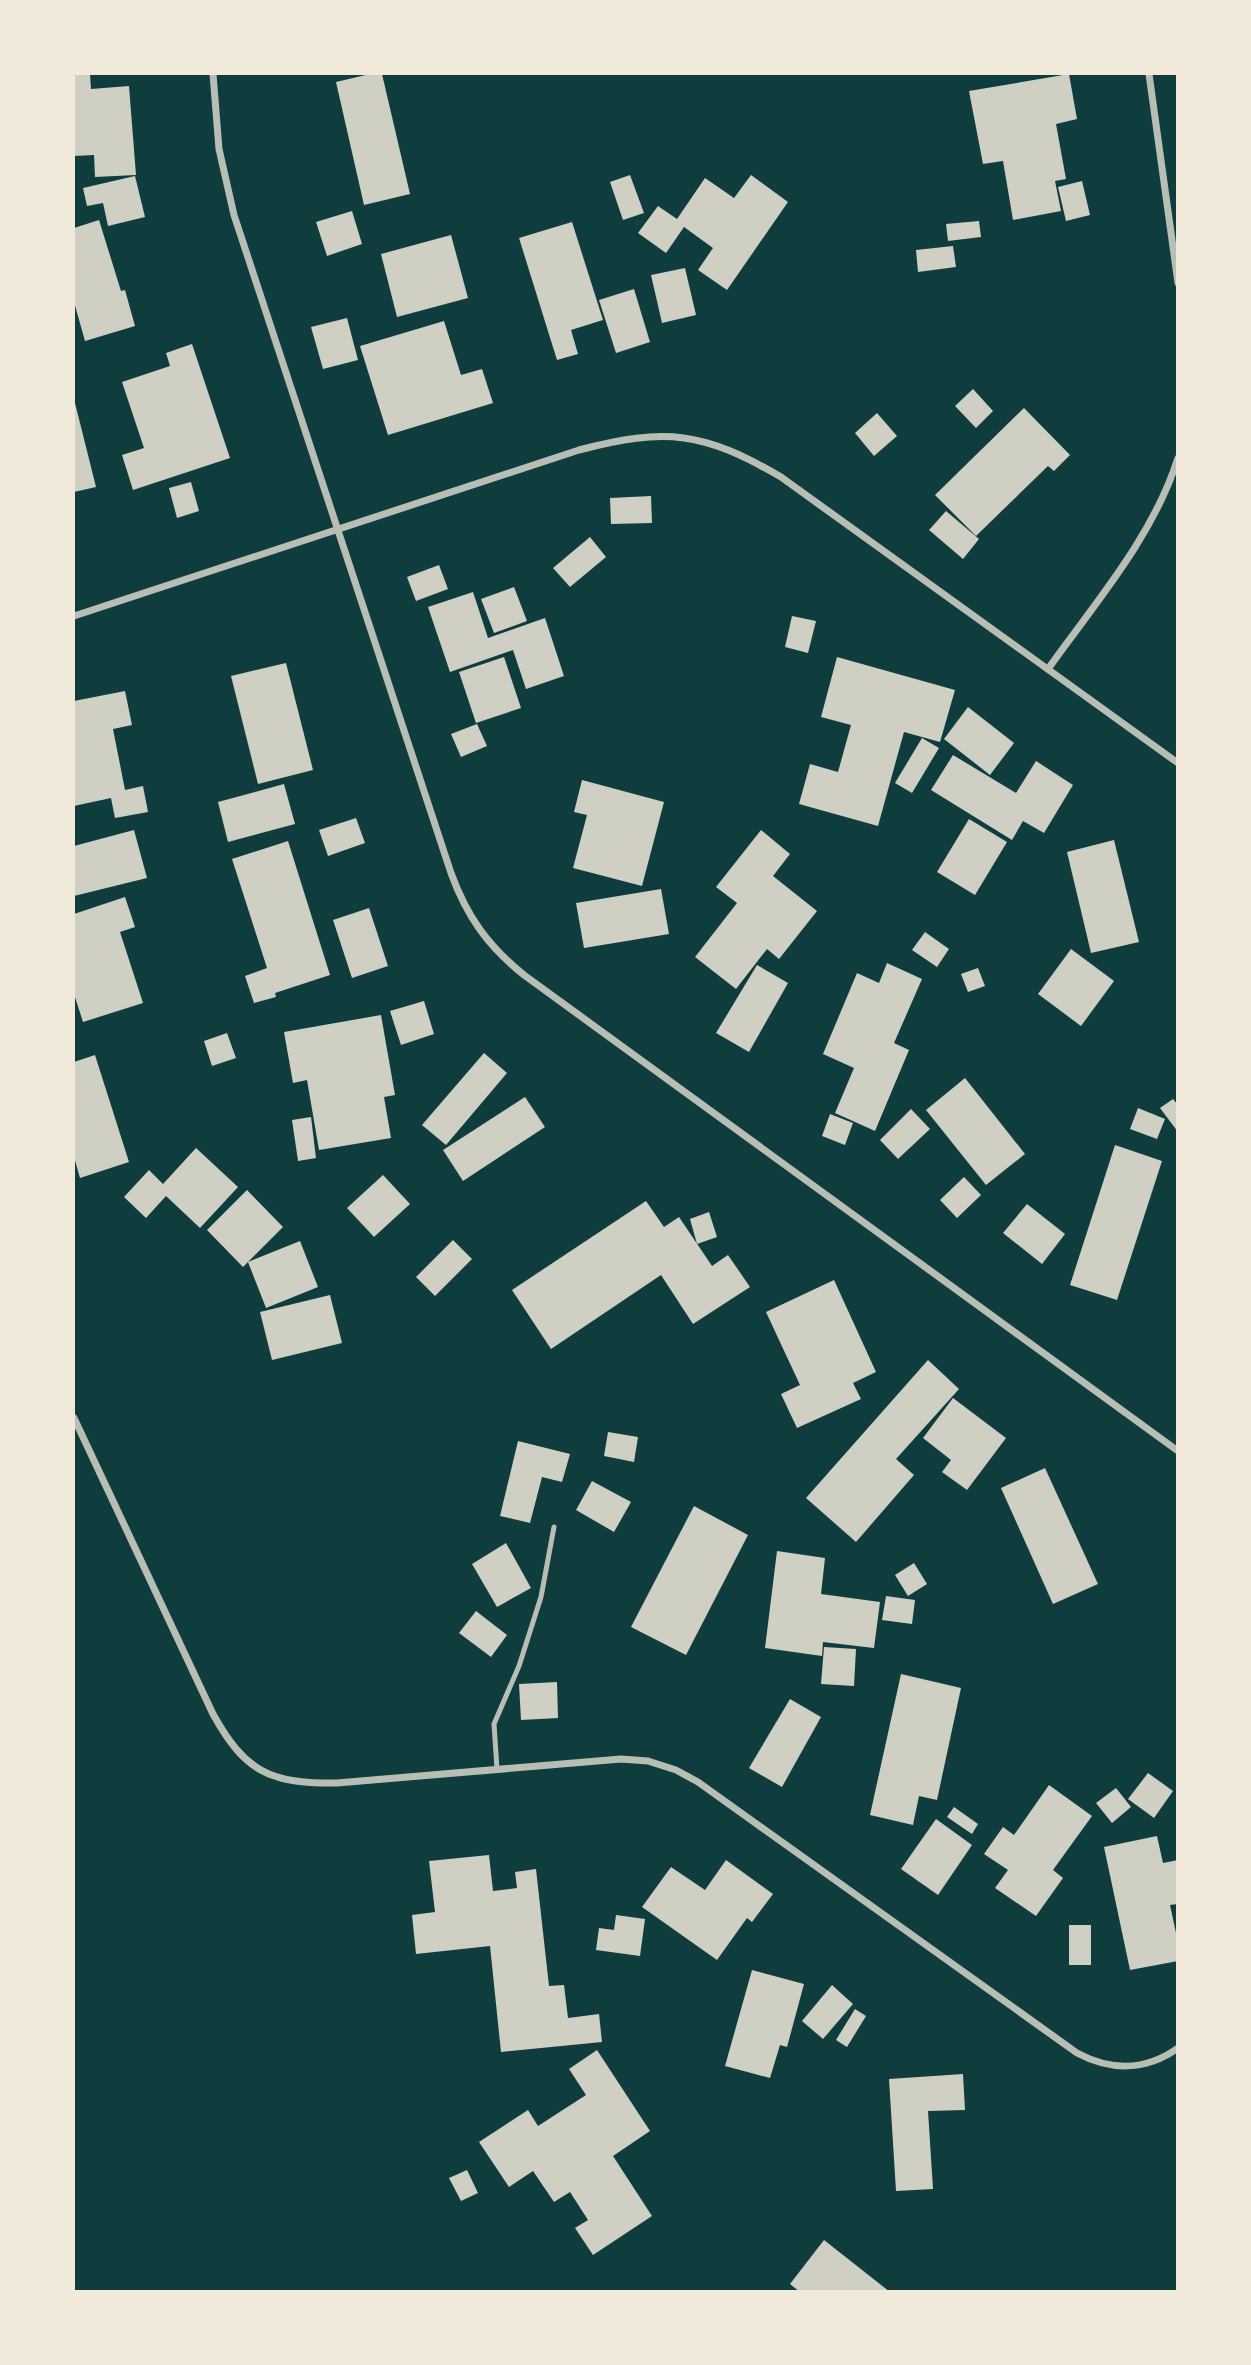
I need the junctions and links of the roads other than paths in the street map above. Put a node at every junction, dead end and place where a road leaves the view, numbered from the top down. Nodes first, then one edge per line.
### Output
1 (213, 74) edge
2 (1149, 74) edge
3 (1178, 283) edge
4 (1178, 458) edge
5 (340, 531) junction
6 (74, 616) edge
7 (1048, 669) junction
8 (1178, 763) edge
9 (74, 1418) edge
10 (1178, 1451) edge
11 (554, 1527) dead end
12 (498, 1769) junction
13 (1178, 2048) edge

1 - 5 street
2 - 3 street
4 - 7 street
5 - 6 street
5 - 7 street
5 - 10 street
7 - 8 street
9 - 12 street
11 - 12 lane
12 - 13 street

